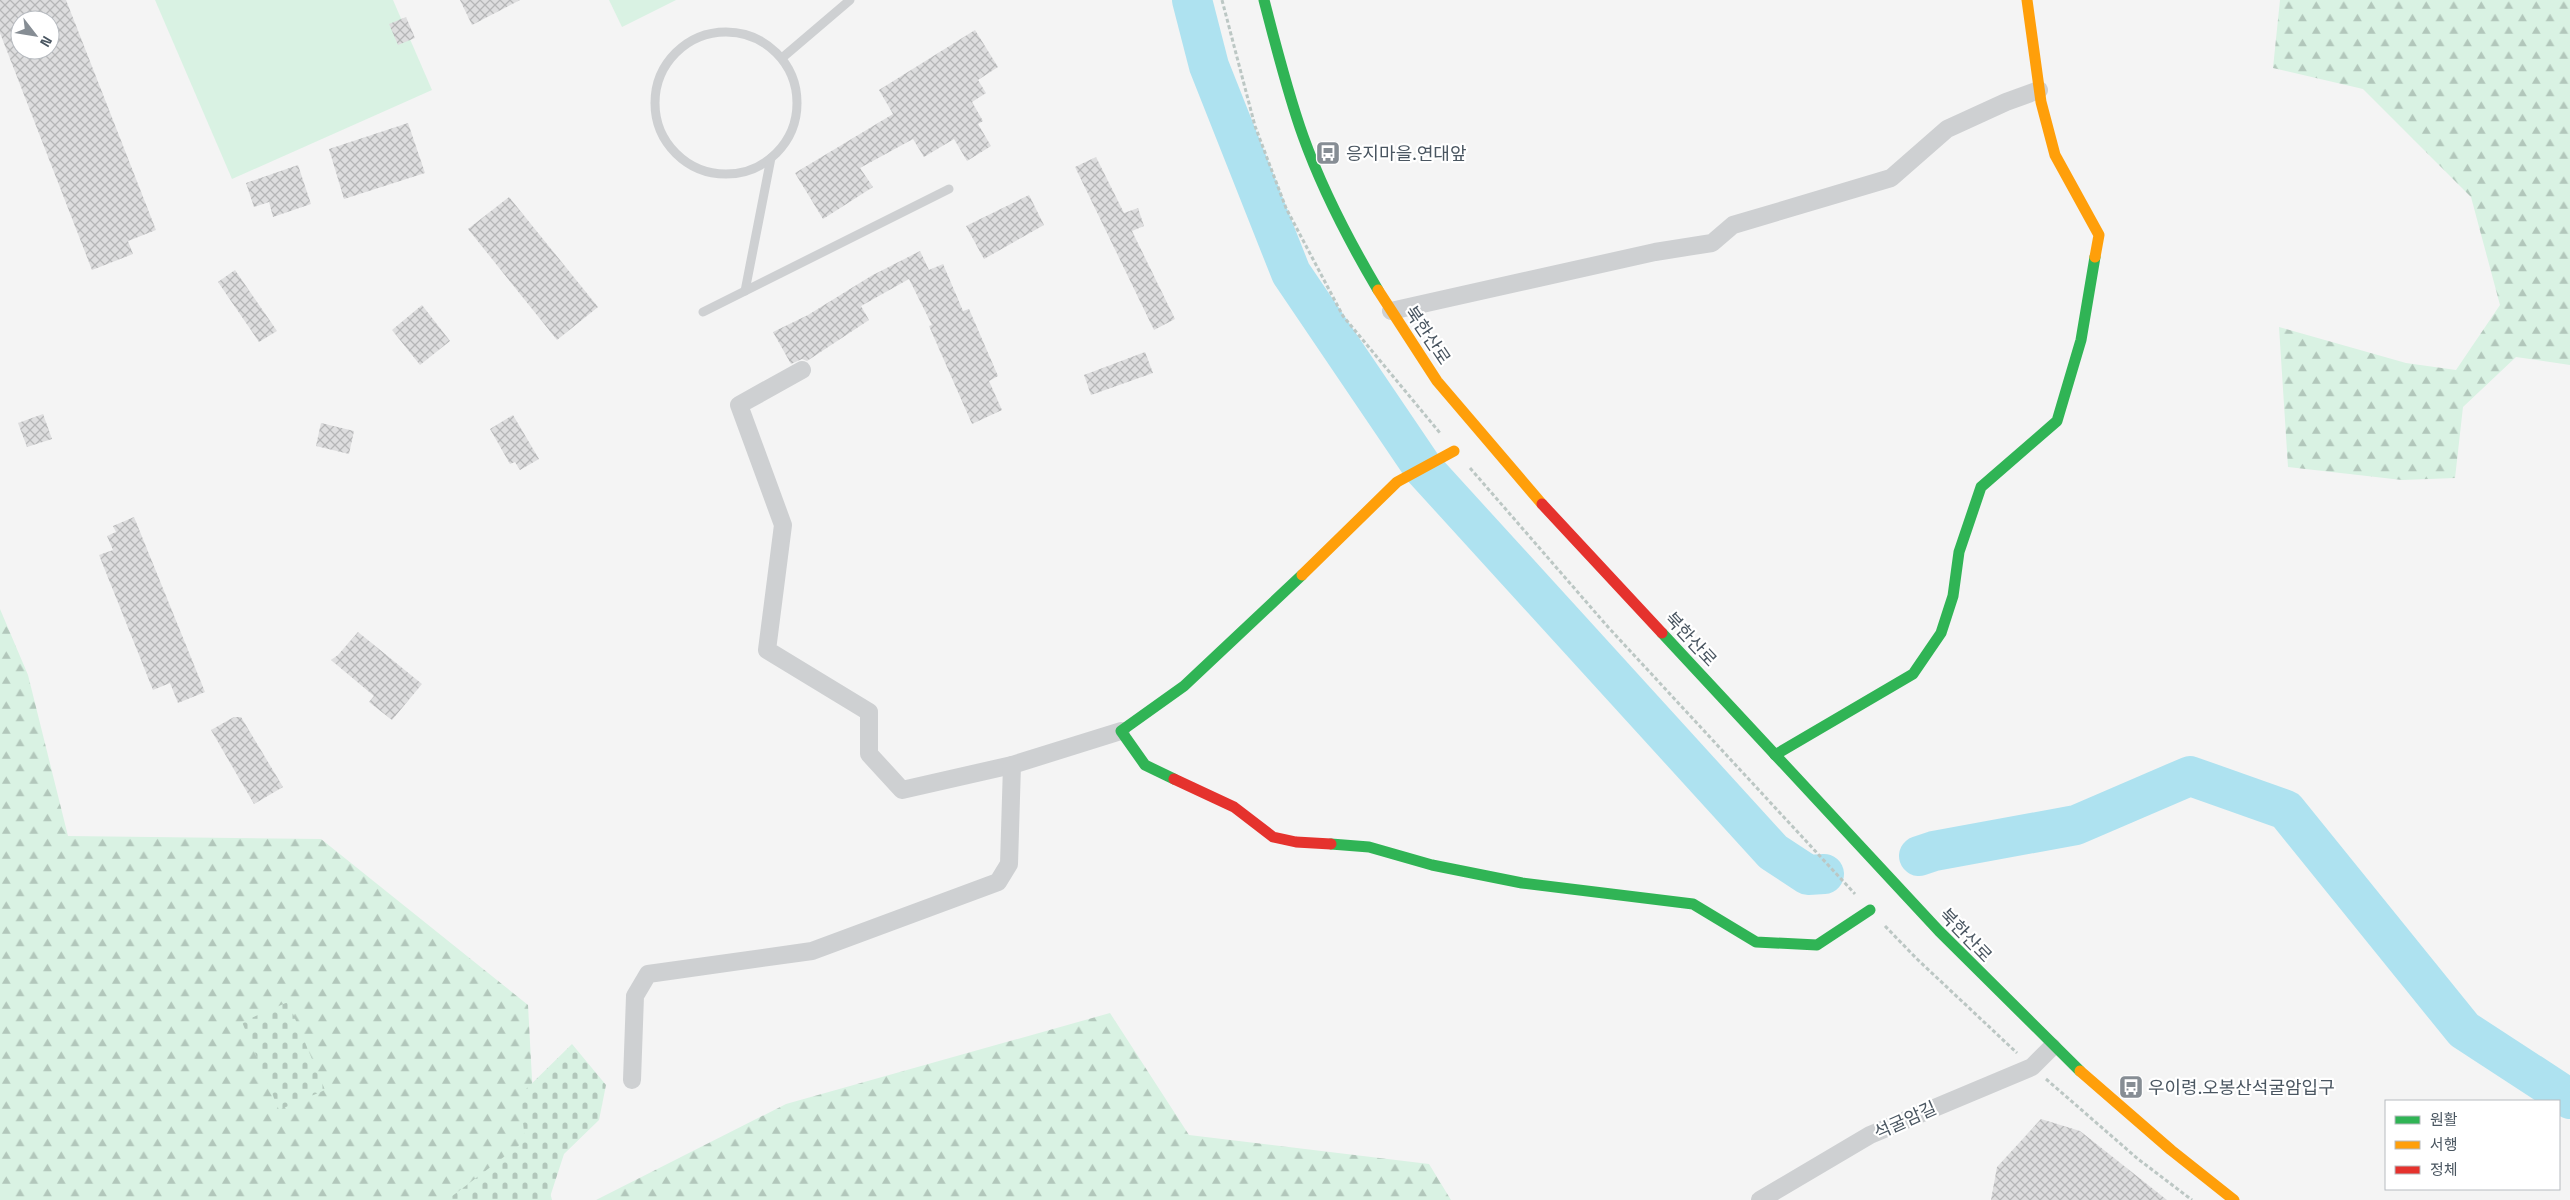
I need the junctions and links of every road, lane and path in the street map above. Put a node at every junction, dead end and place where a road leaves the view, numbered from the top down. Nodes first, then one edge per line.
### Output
1 (850, 0) edge
2 (1264, 0) edge
3 (2028, 0) edge
4 (782, 58) junction
5 (2039, 90) junction
6 (771, 158) junction
7 (949, 189) dead end
8 (745, 292) junction
9 (1391, 310) junction
10 (703, 312) dead end
11 (802, 370) dead end
12 (1453, 451) dead end
13 (1121, 731) junction
14 (1775, 755) junction
15 (1012, 765) junction
16 (1870, 910) dead end
17 (2052, 1047) junction
18 (2032, 1067) junction
19 (632, 1080) dead end
20 (1760, 1200) edge
21 (2192, 1200) edge
22 (2234, 1200) edge

1 - 4 lane
2 - 9 street, 북한산로
3 - 5 street
4 - 6 lane
4 - 6 lane
5 - 9 street
5 - 14 street
6 - 8 lane
7 - 8 lane
8 - 10 lane
9 - 14 street, 북한산로
11 - 15 street
12 - 13 street
13 - 15 street
13 - 16 street
14 - 17 street, 북한산로
15 - 19 street
17 - 18 street, 석굴암길
17 - 22 street, 북한산로
18 - 20 street, 석굴암길
18 - 21 path

